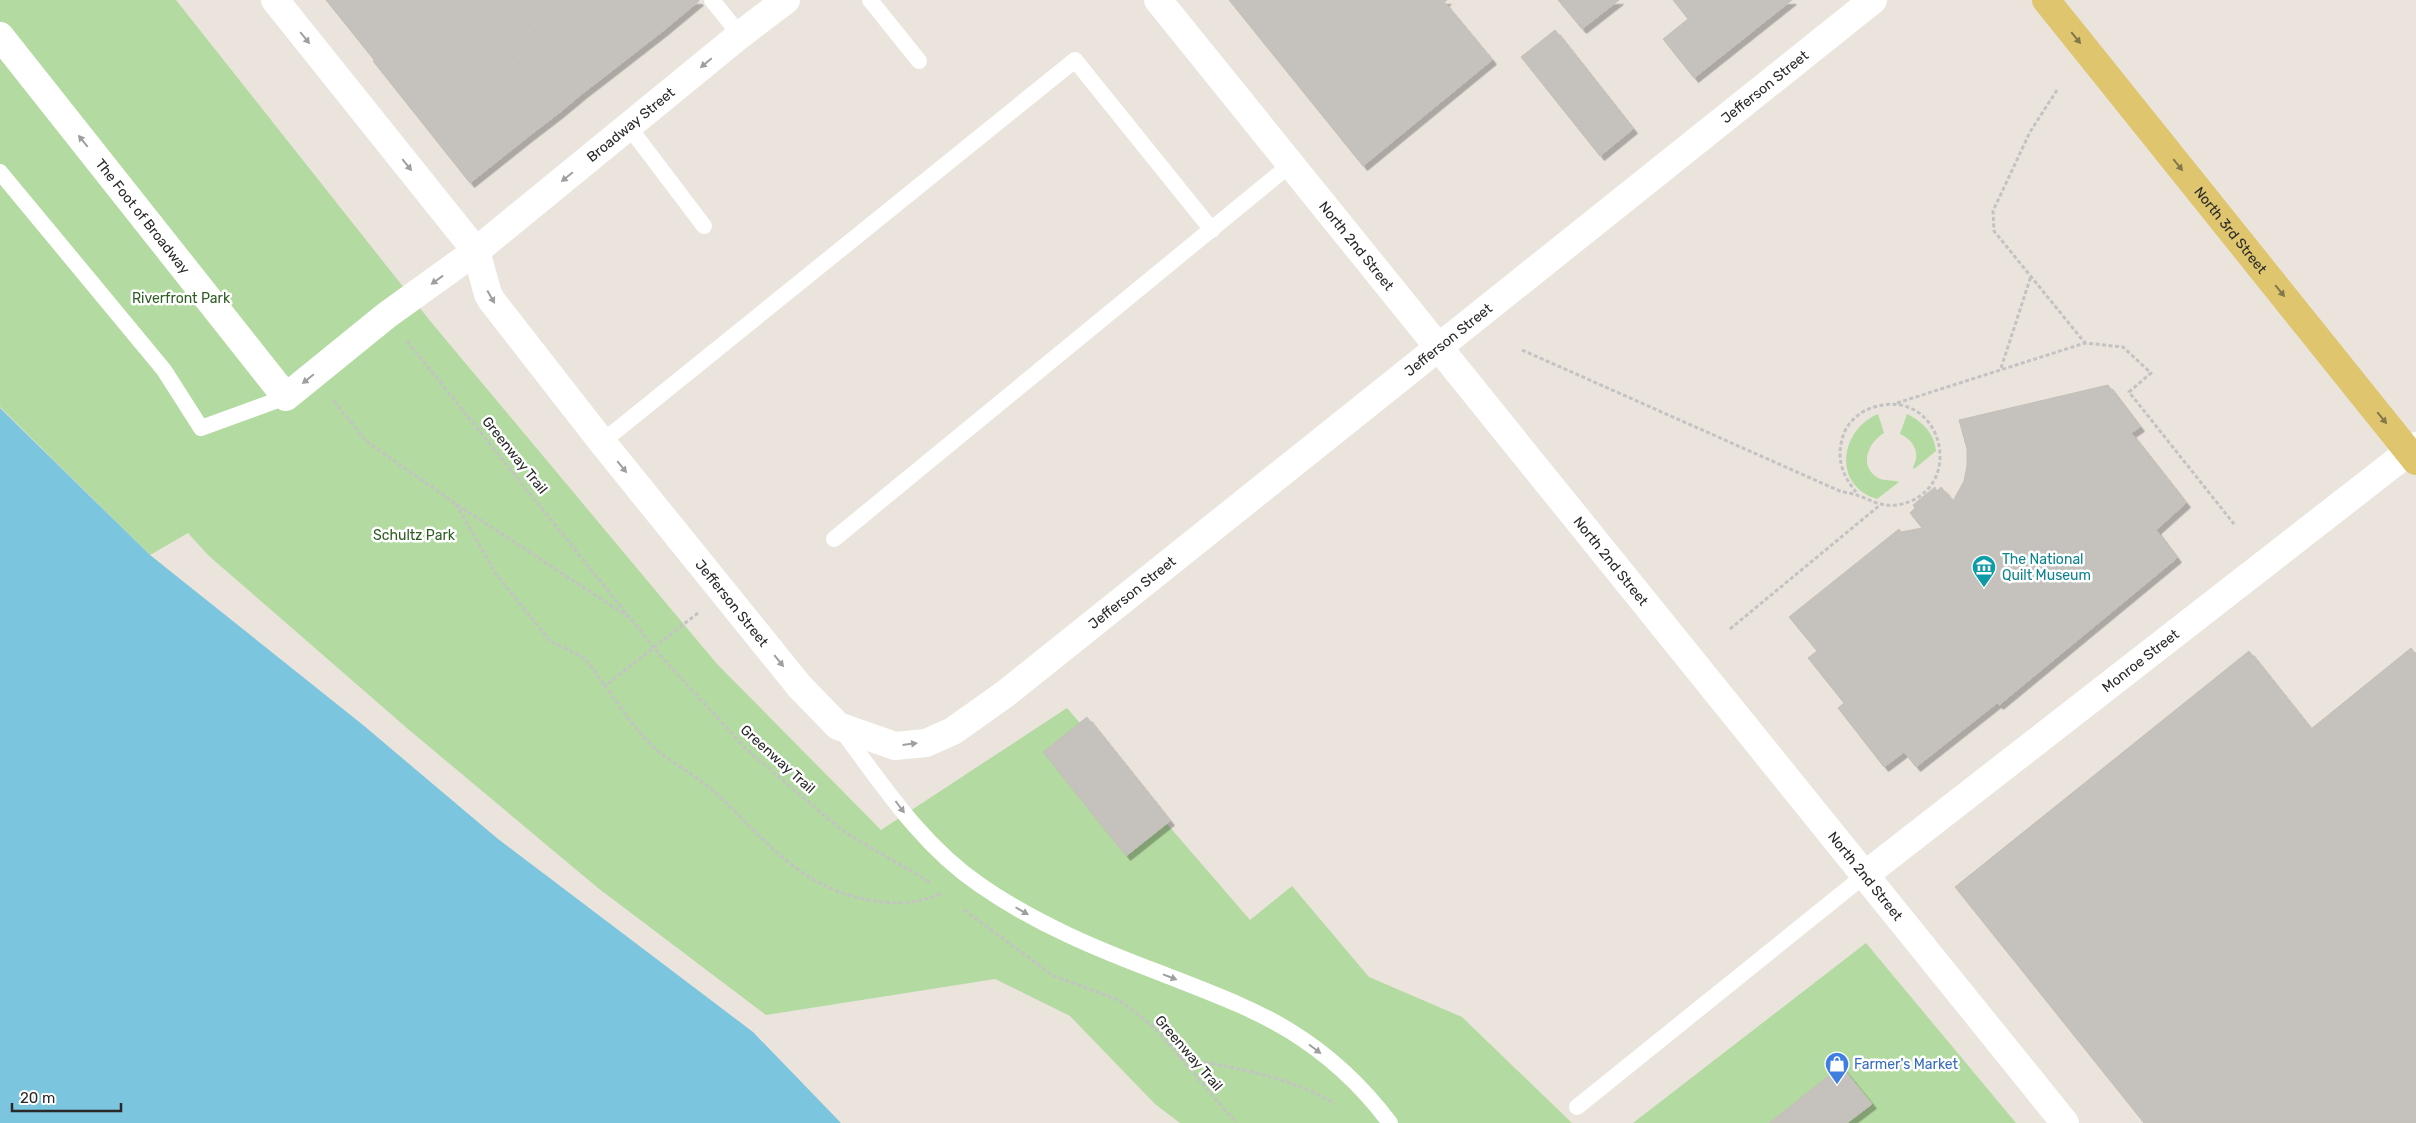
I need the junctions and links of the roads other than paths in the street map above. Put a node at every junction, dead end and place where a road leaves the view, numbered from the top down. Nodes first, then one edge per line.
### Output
1 (275, 0) edge
2 (712, 0) edge
3 (786, 0) edge
4 (870, 0) edge
5 (1158, 0) edge
6 (1873, 0) edge
7 (2046, 0) edge
8 (740, 35) junction
9 (0, 36) edge
10 (919, 60) dead end
11 (629, 127) junction
12 (1292, 164) junction
13 (0, 172) edge
14 (704, 226) dead end
15 (1212, 230) junction
16 (476, 251) junction
17 (1439, 347) junction
18 (286, 397) junction
19 (602, 442) junction
20 (2414, 453) edge
21 (834, 539) dead end
22 (838, 726) junction
23 (1865, 876) junction
24 (1577, 1107) dead end
25 (1390, 1123) edge
26 (2065, 1123) edge

1 -> 16 street
2 - 8 lane
3 - 8 street, Broadway Street
4 - 10 lane
5 - 12 street, North 2nd Street
6 - 17 street, Jefferson Street
7 -> 20 main road, North 3rd Street
8 -> 11 street, Broadway Street
18 -> 9 street, The Foot of Broadway
11 - 14 lane
11 -> 16 street, Broadway Street
12 - 15 lane
12 - 17 street, North 2nd Street
13 - 18 lane
15 - 19 lane
15 - 21 lane
16 -> 18 street
16 -> 19 street, Jefferson Street
22 -> 17 street, Jefferson Street
17 - 23 street, North 2nd Street
19 -> 22 street, Jefferson Street
20 - 23 street, Monroe Street
22 -> 25 lane
23 - 24 lane
23 - 26 street, North 2nd Street

